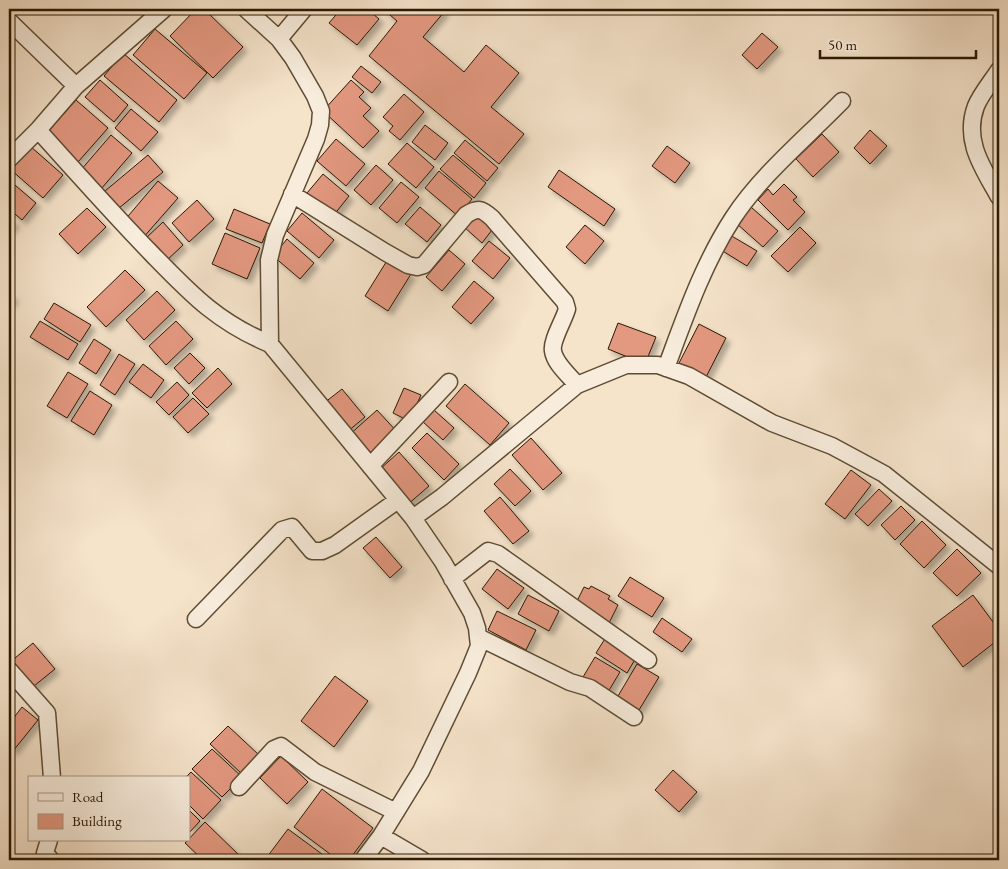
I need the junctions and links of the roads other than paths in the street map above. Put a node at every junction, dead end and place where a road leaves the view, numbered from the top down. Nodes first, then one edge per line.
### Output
1 (164, 9) edge
2 (246, 9) edge
3 (304, 9) edge
4 (10, 23) edge
5 (280, 39) junction
6 (999, 70) edge
7 (76, 86) junction
8 (842, 101) dead end
9 (38, 130) junction
10 (9, 159) edge
11 (292, 194) junction
12 (999, 197) edge
13 (270, 344) junction
14 (666, 368) junction
15 (449, 382) dead end
16 (577, 385) junction
17 (370, 466) junction
18 (398, 500) junction
19 (413, 518) junction
20 (999, 566) edge
21 (452, 578) junction
22 (196, 619) dead end
23 (478, 637) junction
24 (648, 660) dead end
25 (9, 670) edge
26 (634, 717) dead end
27 (52, 776) edge
28 (239, 787) dead end
29 (396, 812) junction
30 (381, 836) junction
31 (48, 842) edge
32 (51, 860) edge
33 (363, 860) edge
34 (422, 860) edge

1 - 7 street
2 - 5 street
3 - 5 street
4 - 7 street
5 - 11 street
6 - 12 street
7 - 9 street
8 - 14 street
9 - 10 street
9 - 13 street
11 - 13 street
11 - 16 street
13 - 17 street
14 - 16 street
14 - 20 street
15 - 17 street
16 - 19 street
17 - 18 street
18 - 19 street
18 - 22 street
19 - 21 street
21 - 23 street
21 - 24 street
23 - 26 street
23 - 29 street
25 - 27 street
28 - 29 street
29 - 30 street
30 - 33 street
30 - 34 street
31 - 32 street

